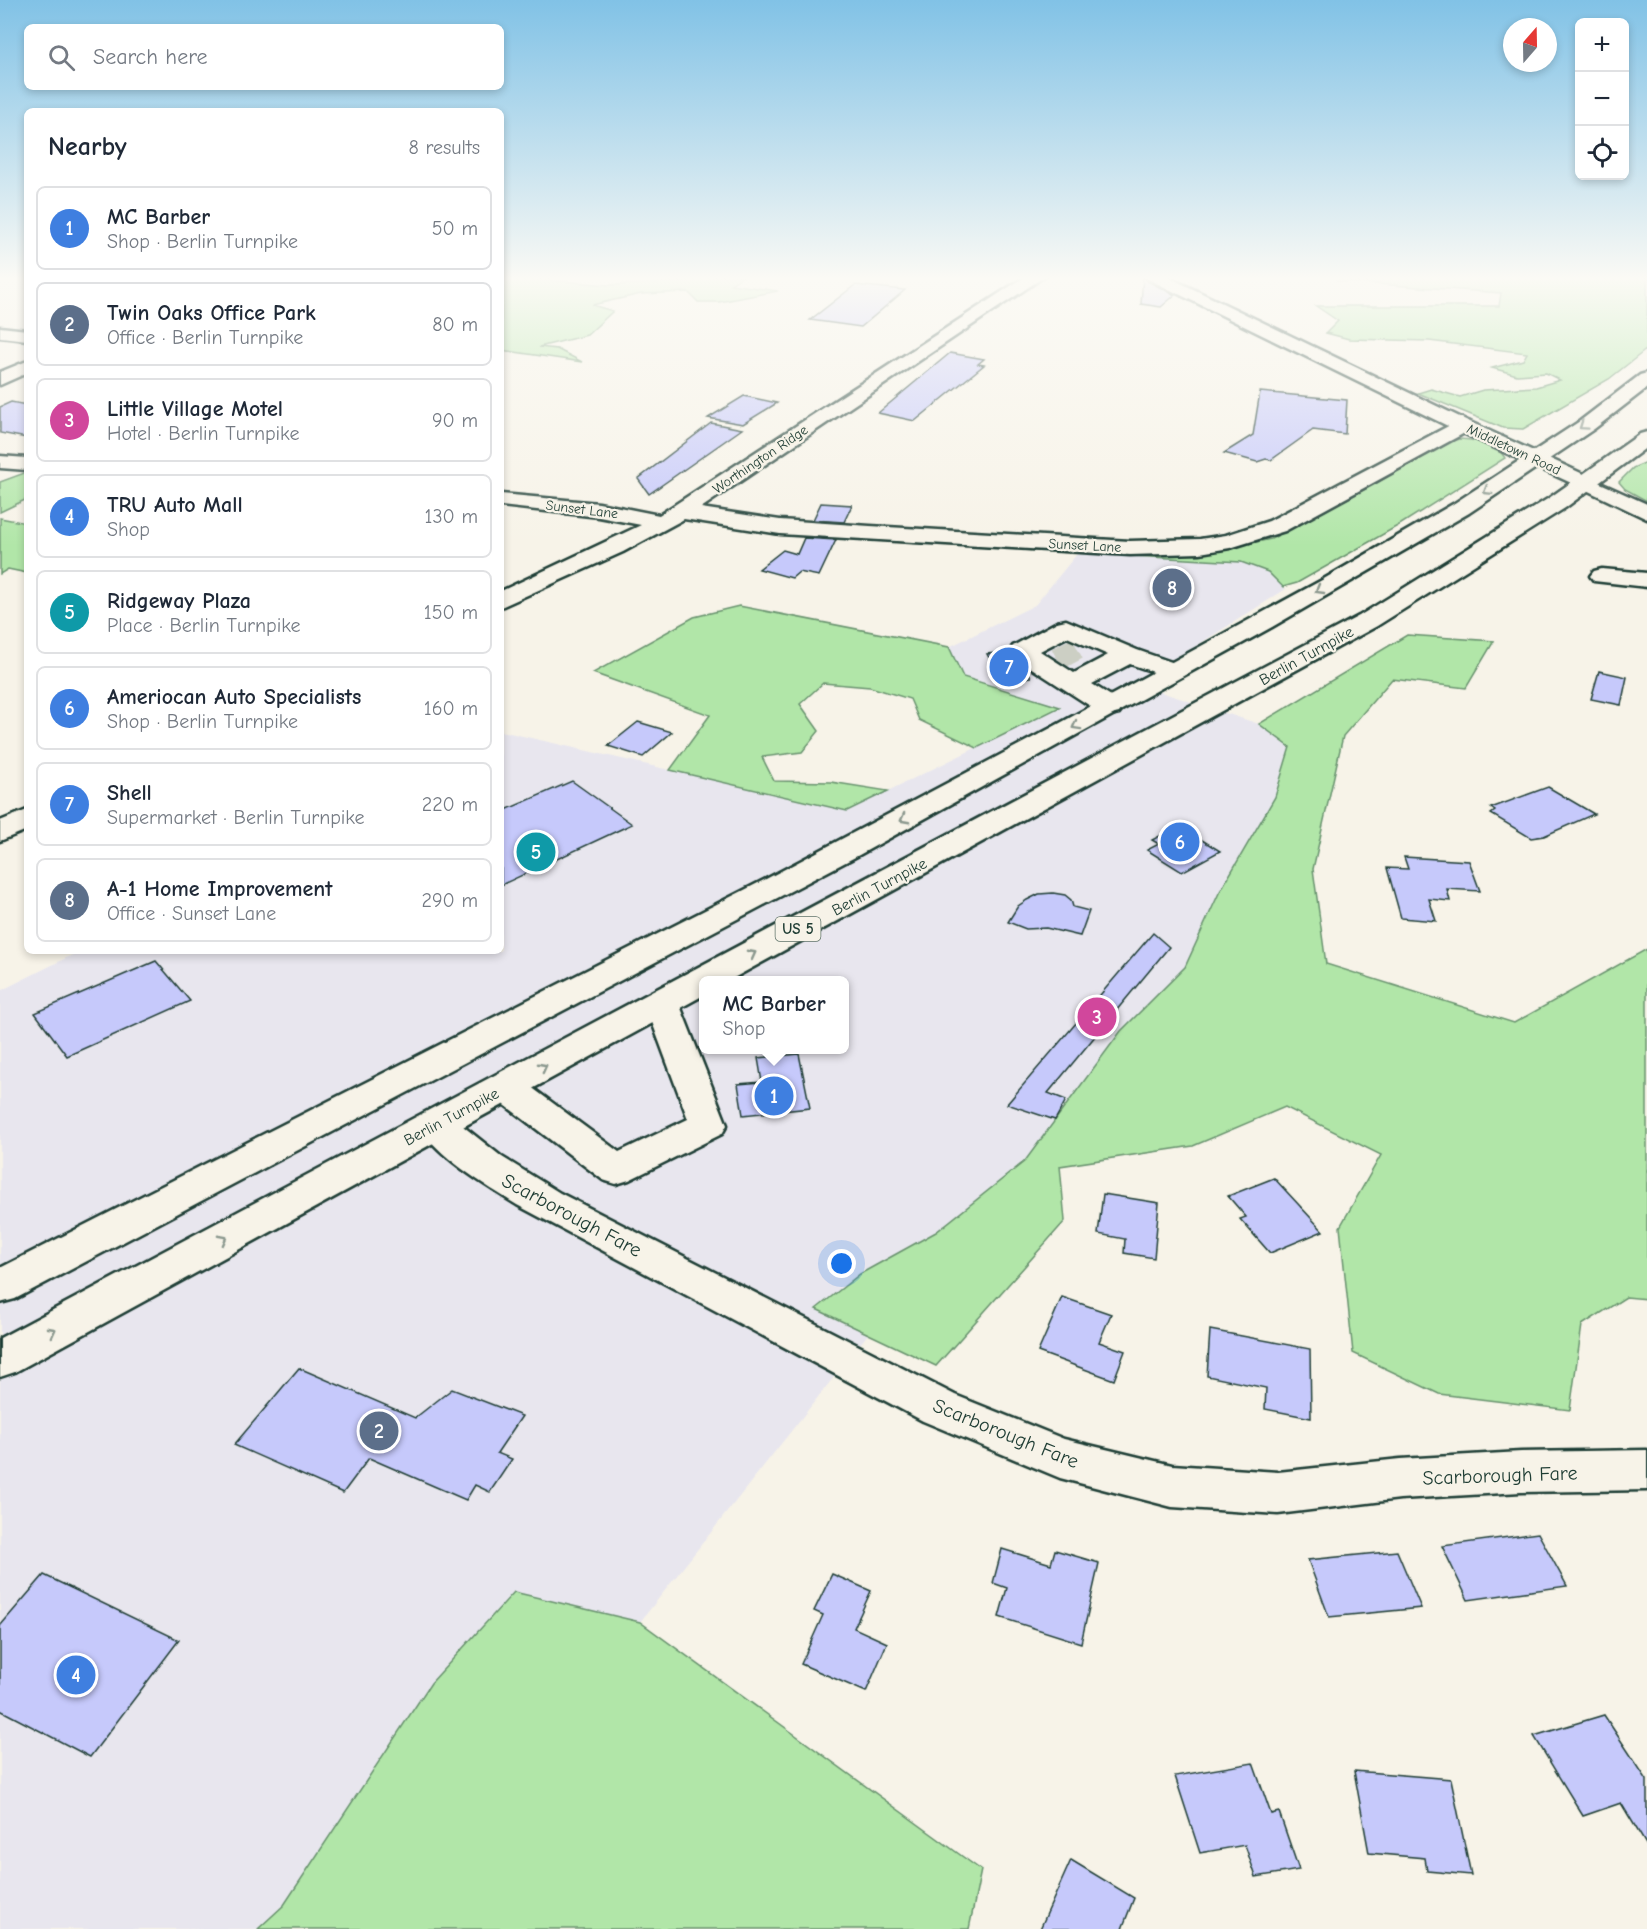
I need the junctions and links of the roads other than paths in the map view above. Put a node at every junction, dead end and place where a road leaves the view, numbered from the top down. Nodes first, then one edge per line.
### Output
1 (900, 366) edge
2 (1339, 366) edge
3 (24, 367) edge
4 (0, 378) edge
5 (1647, 379) edge
6 (1462, 426) junction
7 (1647, 438) edge
8 (1537, 459) junction
9 (0, 462) edge
10 (24, 464) edge
11 (1587, 483) junction
12 (504, 500) edge
13 (1647, 512) edge
14 (671, 517) junction
15 (1602, 576) dead end
16 (1647, 580) edge
17 (504, 599) edge
18 (1128, 655) junction
19 (1174, 671) junction
20 (1073, 684) junction
21 (1110, 707) junction
22 (24, 820) edge
23 (0, 832) edge
24 (712, 976) edge
25 (699, 983) edge
26 (662, 1003) junction
27 (506, 1086) junction
28 (436, 1124) junction
29 (0, 1287) edge
30 (0, 1359) edge
31 (1647, 1470) edge

1 - 14 main road, Worthington Ridge
2 - 6 main road, Middletown Road
3 - 4 main road
5 -> 8 main road
6 - 8 main road, Middletown Road
6 - 14 main road, Sunset Lane
7 - 11 main road, Berlin Turnpike / US 5
8 - 11 main road, Middletown Road
8 -> 19 main road
9 - 10 main road
11 - 13 main road, Middletown Road
24 -> 11 main road, Berlin Turnpike / US 5
12 - 14 main road, Sunset Lane
14 - 17 main road, Worthington Ridge
15 - 16 main road
18 - 19 main road
18 - 20 main road
18 - 20 main road
19 - 21 main road
20 - 21 main road
21 -> 29 main road
22 - 23 main road
26 -> 25 main road, Berlin Turnpike / US 5
27 -> 26 main road, Berlin Turnpike / US 5
26 - 27 main road
27 - 28 main road, Berlin Turnpike / US 5
30 -> 28 main road, Berlin Turnpike / US 5
28 - 31 main road, Scarborough Fare

